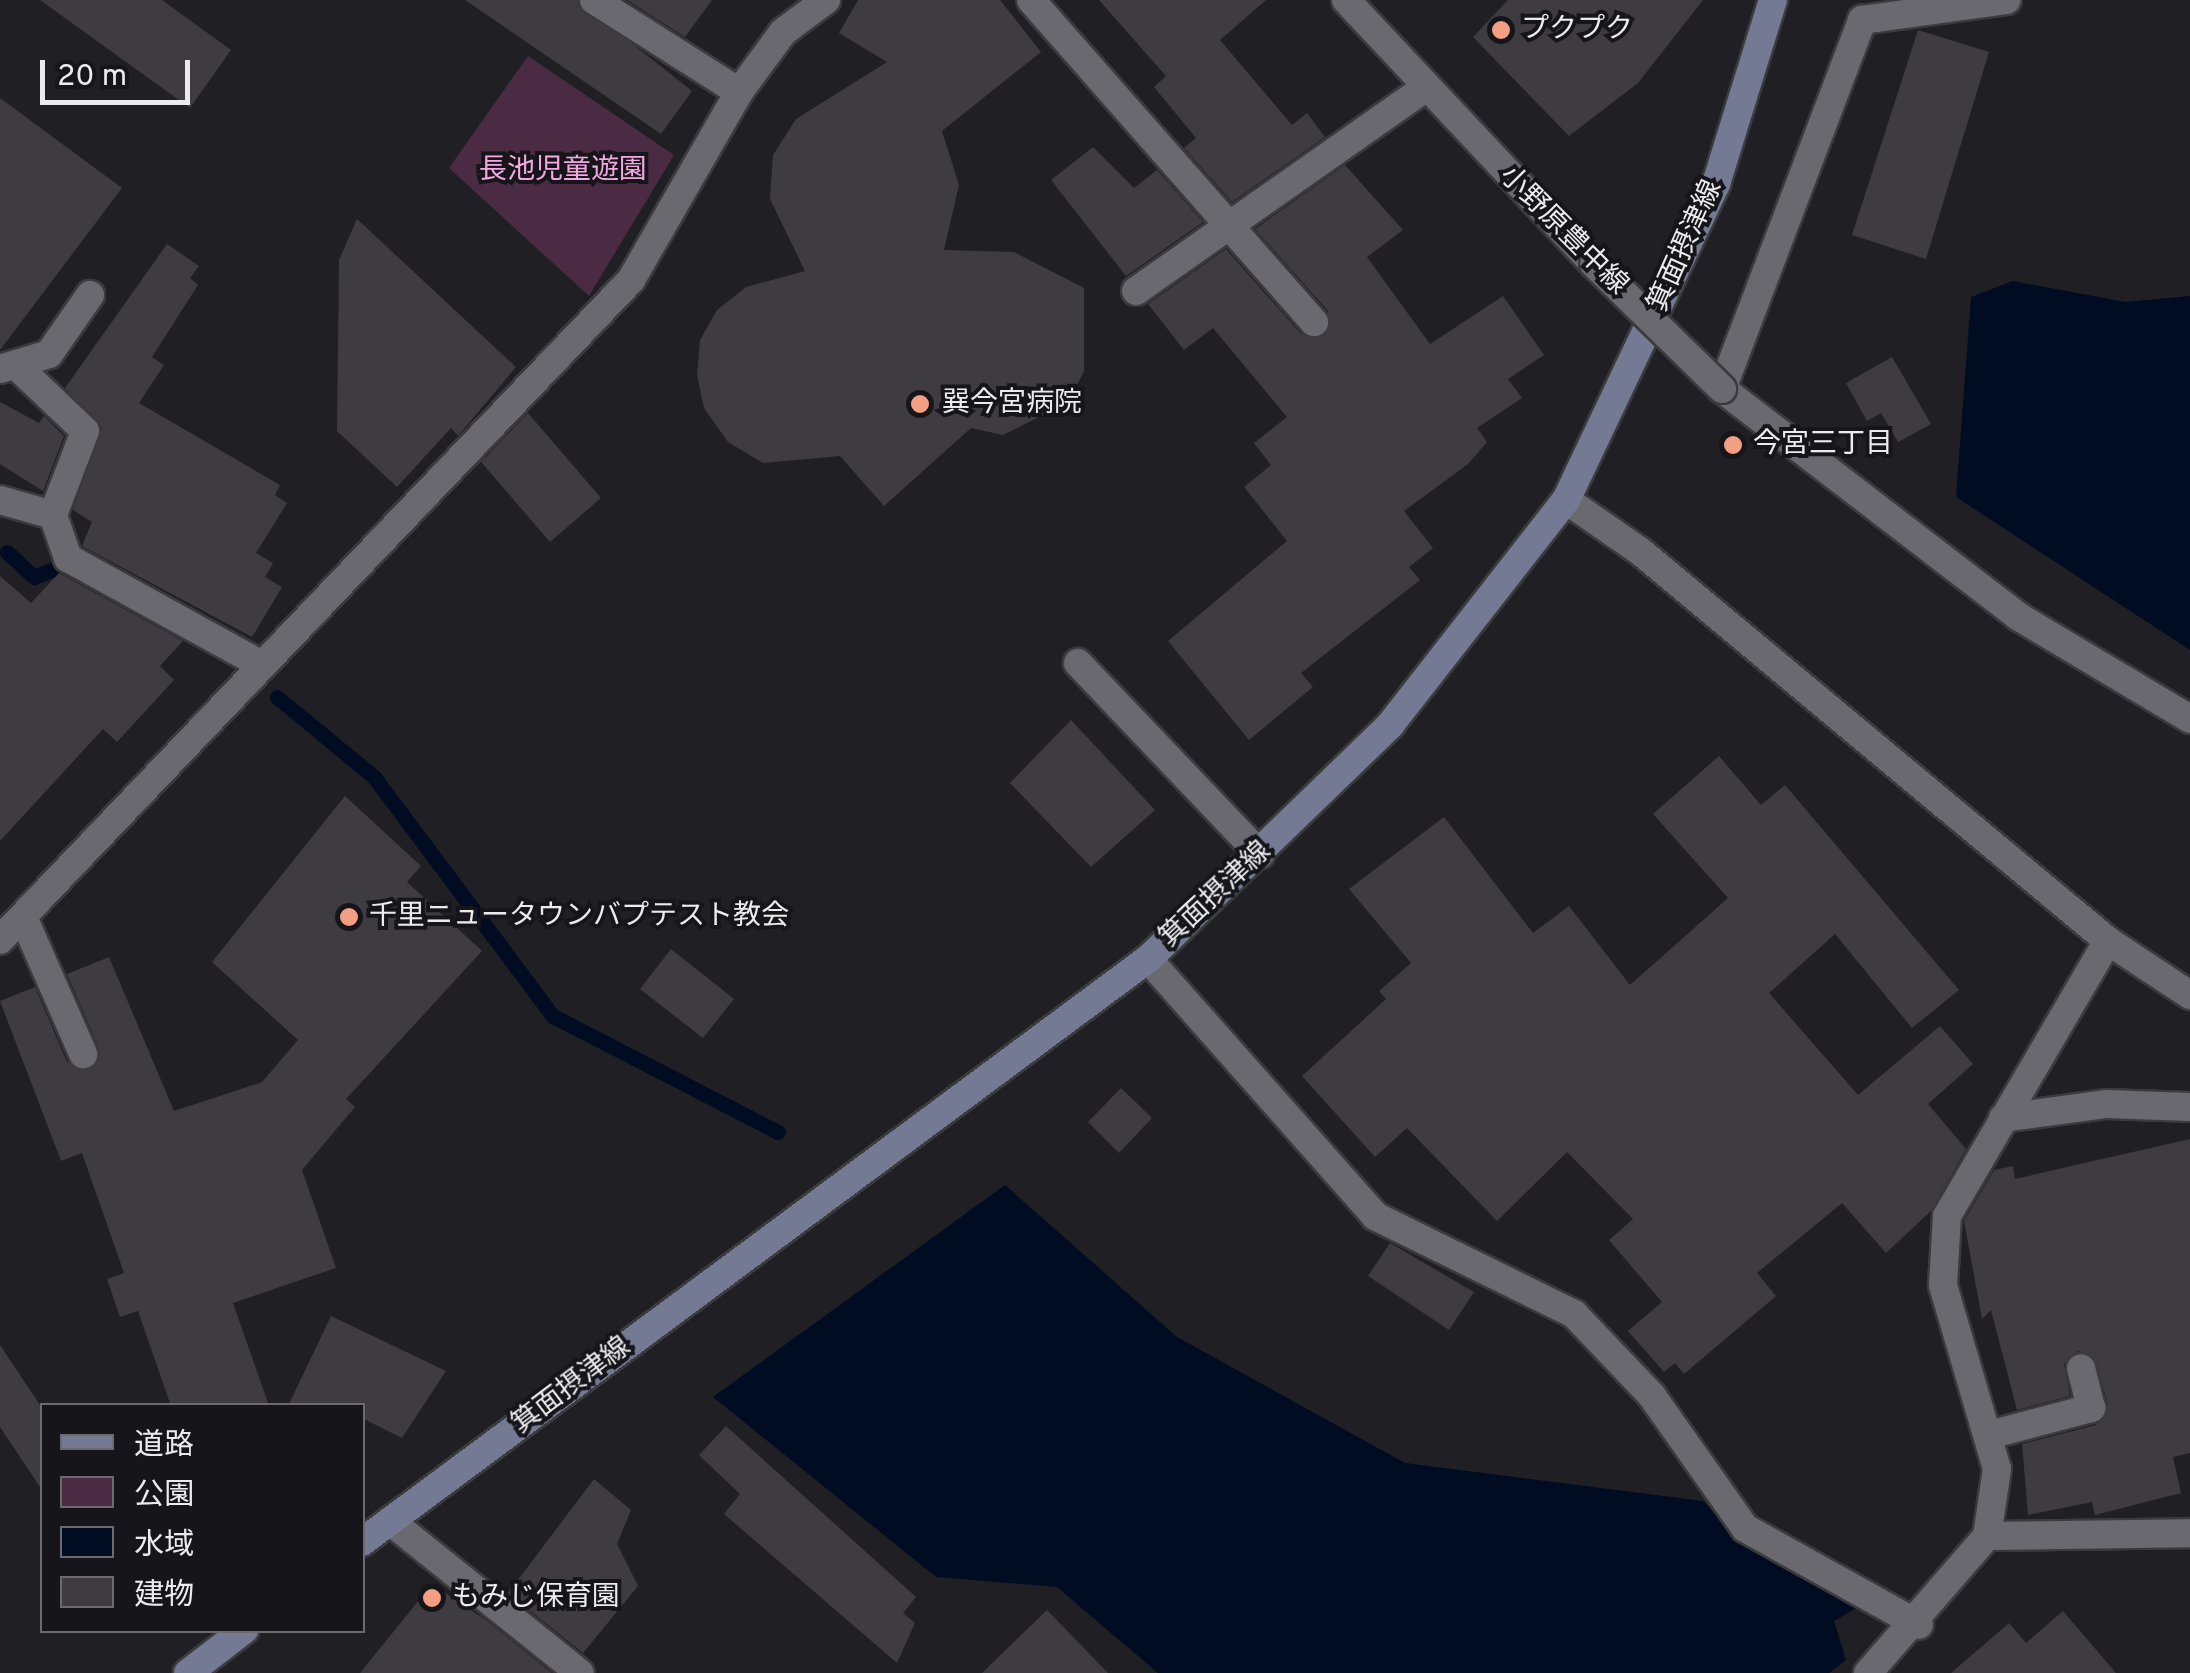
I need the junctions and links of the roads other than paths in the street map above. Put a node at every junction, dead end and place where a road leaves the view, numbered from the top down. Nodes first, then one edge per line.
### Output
1 (594, 0) edge
2 (826, 0) edge
3 (1031, 0) edge
4 (1346, 0) edge
5 (1773, 0) edge
6 (2006, 0) edge
7 (1423, 89) junction
8 (739, 92) junction
9 (1234, 230) junction
10 (1136, 291) dead end
11 (90, 295) dead end
12 (1314, 322) dead end
13 (10, 370) edge
14 (1722, 389) junction
15 (0, 500) edge
16 (1566, 500) junction
17 (54, 515) junction
18 (1078, 663) dead end
19 (262, 665) junction
20 (2190, 719) edge
21 (1260, 854) junction
22 (23, 917) junction
23 (0, 940) edge
24 (2108, 941) junction
25 (1148, 959) junction
26 (2190, 995) edge
27 (83, 1054) dead end
28 (2190, 1107) edge
29 (2003, 1118) junction
30 (2081, 1368) dead end
31 (1989, 1436) junction
32 (390, 1521) junction
33 (2190, 1534) edge
34 (1987, 1536) junction
35 (365, 1540) edge
36 (1919, 1624) junction
37 (240, 1633) edge
38 (188, 1673) edge
39 (580, 1673) edge
40 (1868, 1673) edge

1 - 8 street
2 - 8 street
3 - 9 street
4 - 7 street, 小野原豊中線
5 - 16 main road, 箕面摂津線
6 - 14 street
7 - 9 street
7 - 14 street, 小野原豊中線, bridge
8 - 19 street
9 - 10 street
9 - 12 street
11 - 13 street
13 - 17 street
14 - 20 street, 小野原豊中線
15 - 17 street
16 - 21 main road, 箕面摂津線
16 - 24 street
17 - 19 street
18 - 21 street
19 - 22 street
21 - 25 main road, 箕面摂津線
22 - 23 street
22 - 27 street
24 - 26 street
24 - 29 street
25 - 32 main road, 箕面摂津線
25 - 36 street
28 - 29 street
29 - 31 street
30 - 31 street
31 - 34 street
32 - 35 main road, 箕面摂津線
32 - 39 street
33 - 34 street
34 - 36 street
36 - 40 street
37 - 38 main road

